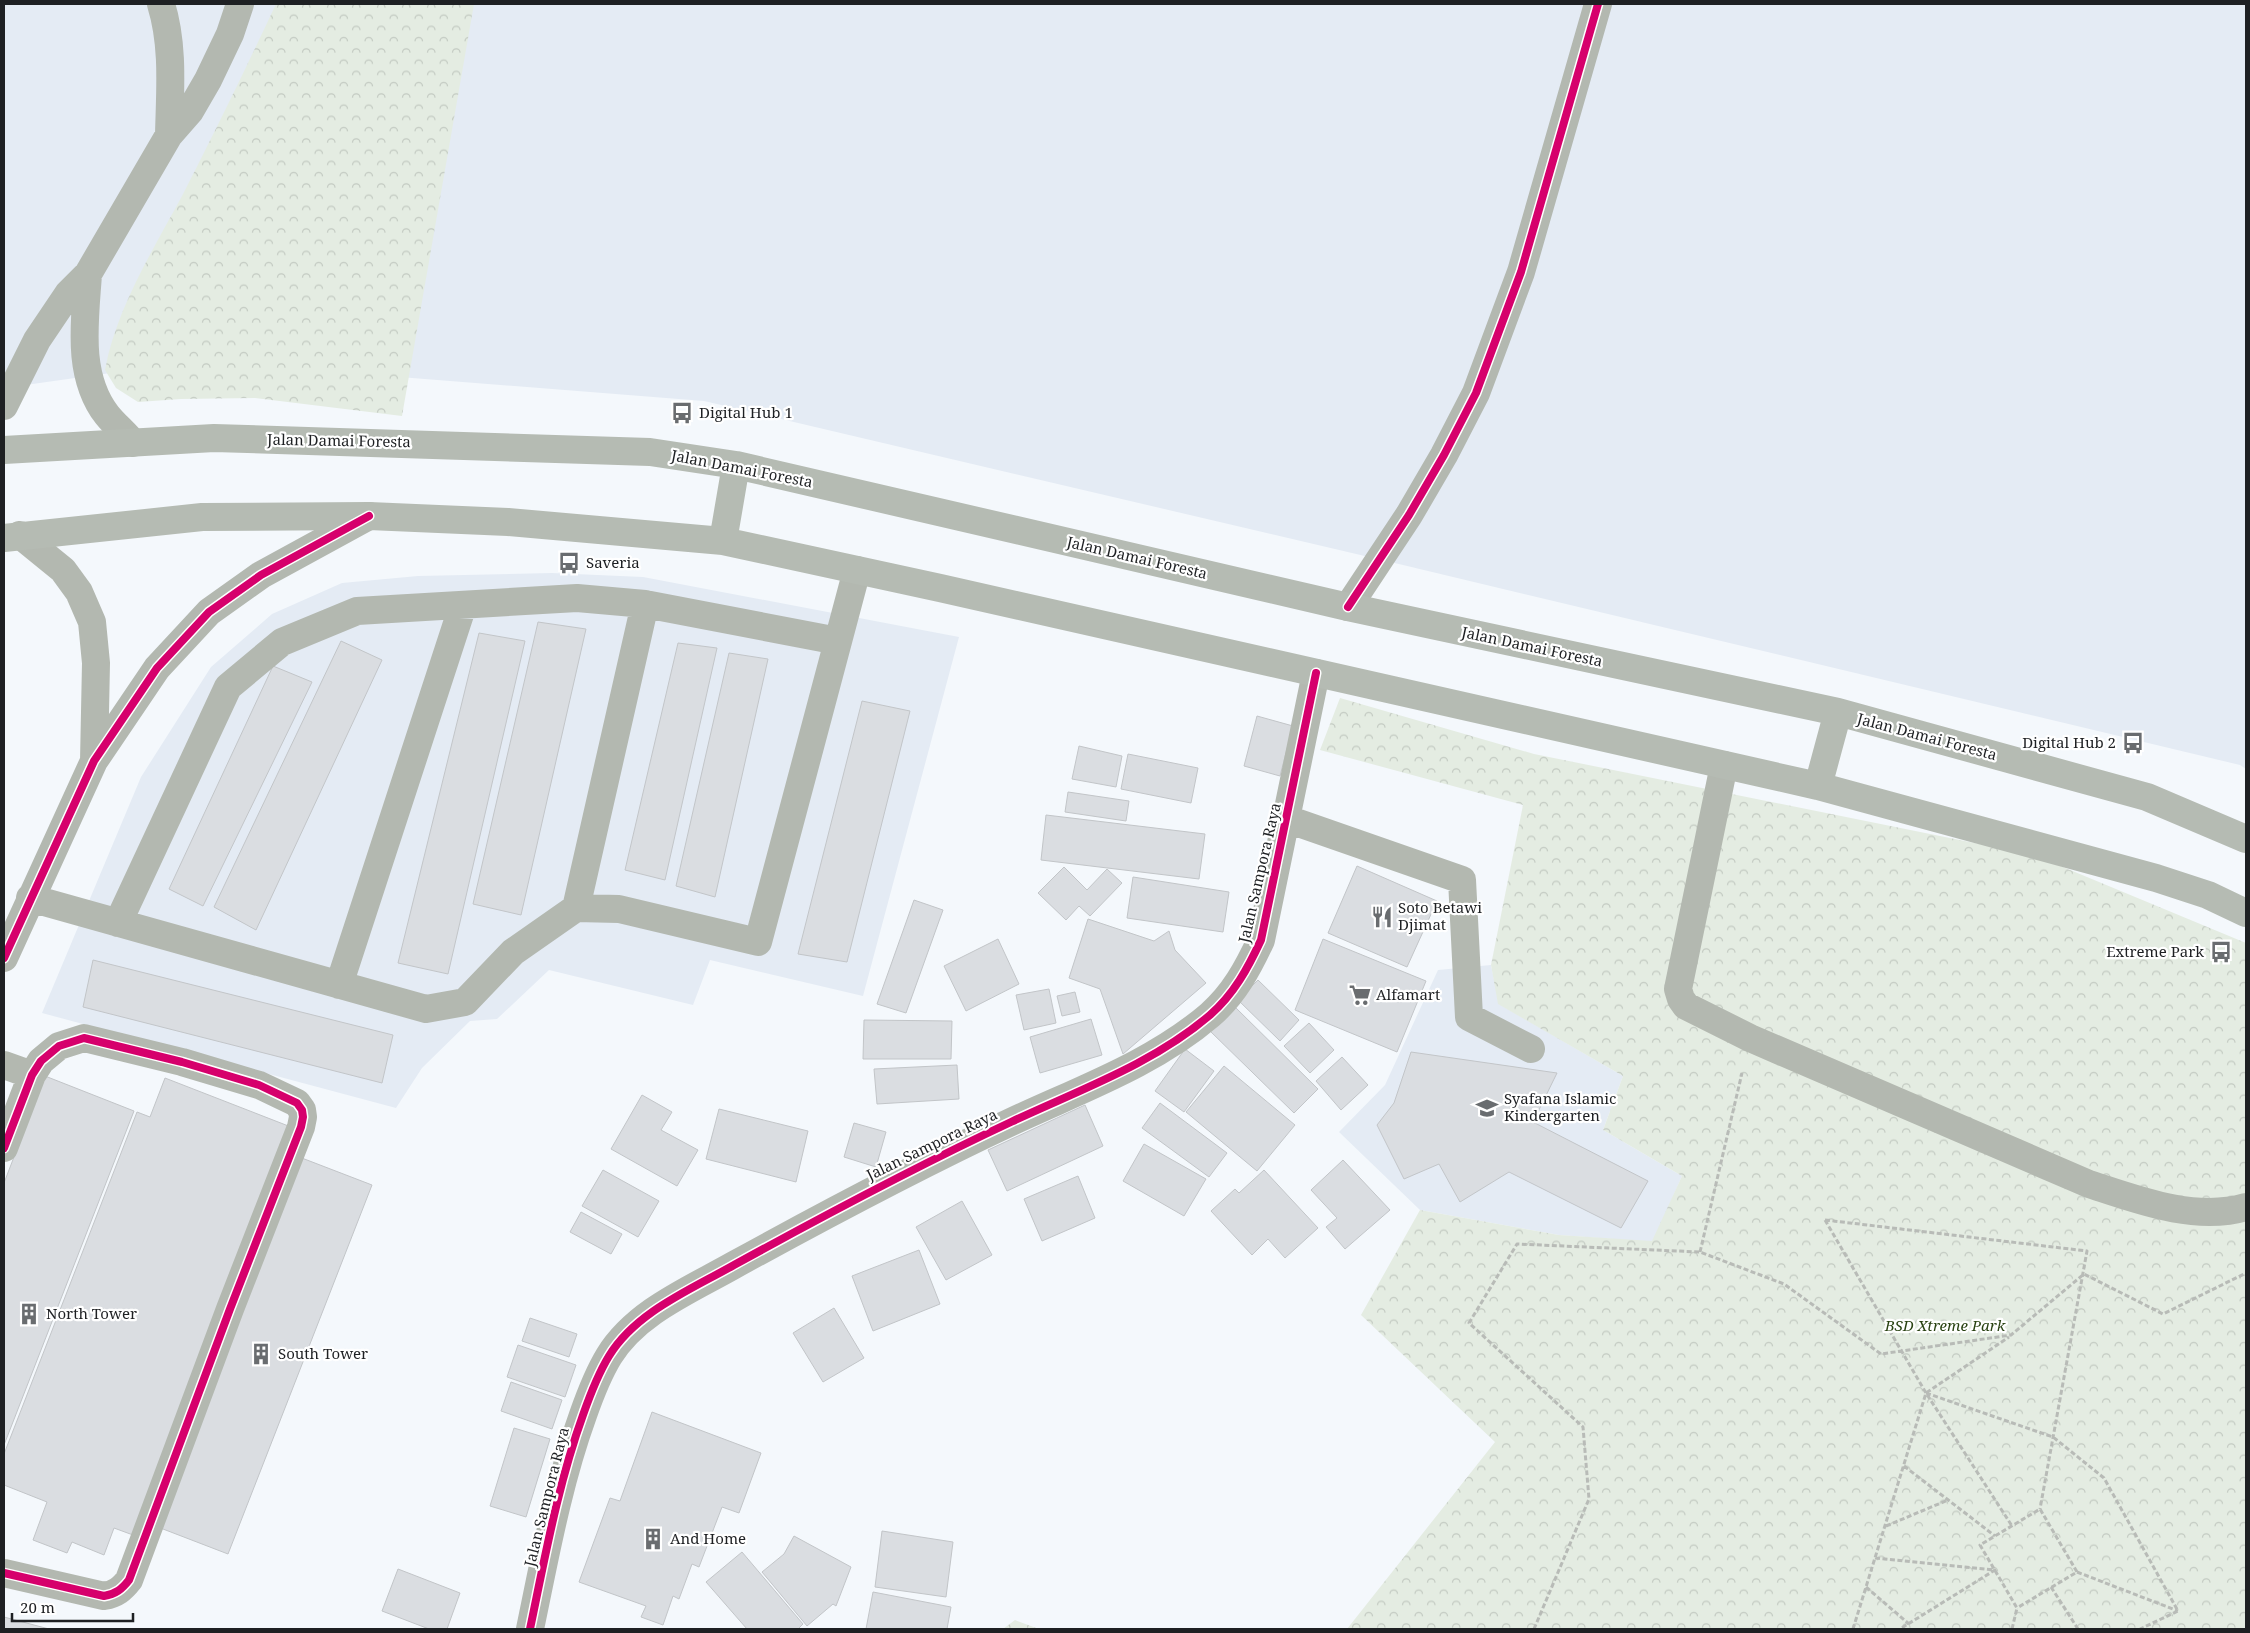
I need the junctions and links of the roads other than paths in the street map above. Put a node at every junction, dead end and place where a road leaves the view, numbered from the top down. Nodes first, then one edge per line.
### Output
1 (161, 4) edge
2 (240, 4) edge
3 (1598, 4) edge
4 (169, 134) junction
5 (88, 274) junction
6 (4, 406) edge
7 (134, 443) junction
8 (4, 450) edge
9 (736, 465) junction
10 (369, 516) junction
11 (12, 536) edge
12 (723, 541) junction
13 (857, 570) junction
14 (645, 604) junction
15 (462, 605) junction
16 (1348, 607) junction
17 (838, 641) junction
18 (1316, 673) junction
19 (1838, 712) junction
20 (94, 761) junction
21 (1724, 764) junction
22 (1818, 786) junction
23 (1287, 818) junction
24 (2246, 839) edge
25 (30, 898) junction
26 (576, 908) junction
27 (2246, 913) edge
28 (118, 923) junction
29 (4, 958) edge
30 (339, 985) junction
31 (1531, 1049) dead end
32 (4, 1065) edge
33 (32, 1075) junction
34 (4, 1148) edge
35 (2246, 1207) edge
36 (4, 1573) edge
37 (530, 1629) edge

1 - 4 street
2 - 4 street
3 - 16 street
4 - 5 street
5 - 6 street
5 - 7 street
7 - 8 main road, Jalan Damai Foresta
7 - 9 main road, Jalan Damai Foresta
9 - 12 main road
9 - 16 main road, Jalan Damai Foresta
10 - 11 main road
10 - 12 main road
10 - 20 street
11 - 20 street
12 - 13 main road
13 - 17 street
13 - 18 main road
14 - 15 street
14 - 17 street
14 - 26 street
15 - 28 street
15 - 30 street
16 - 19 main road, Jalan Damai Foresta
17 - 26 street
18 - 21 main road
18 - 23 street, Jalan Sampora Raya
19 - 22 main road
19 - 24 main road, Jalan Damai Foresta
20 - 25 street
21 - 22 main road
21 - 35 street
22 - 27 main road
23 - 31 street
23 - 37 street, Jalan Sampora Raya
25 - 28 street
25 - 29 street
26 - 30 street
28 - 30 street
32 - 33 street
33 - 34 street
33 - 36 street

